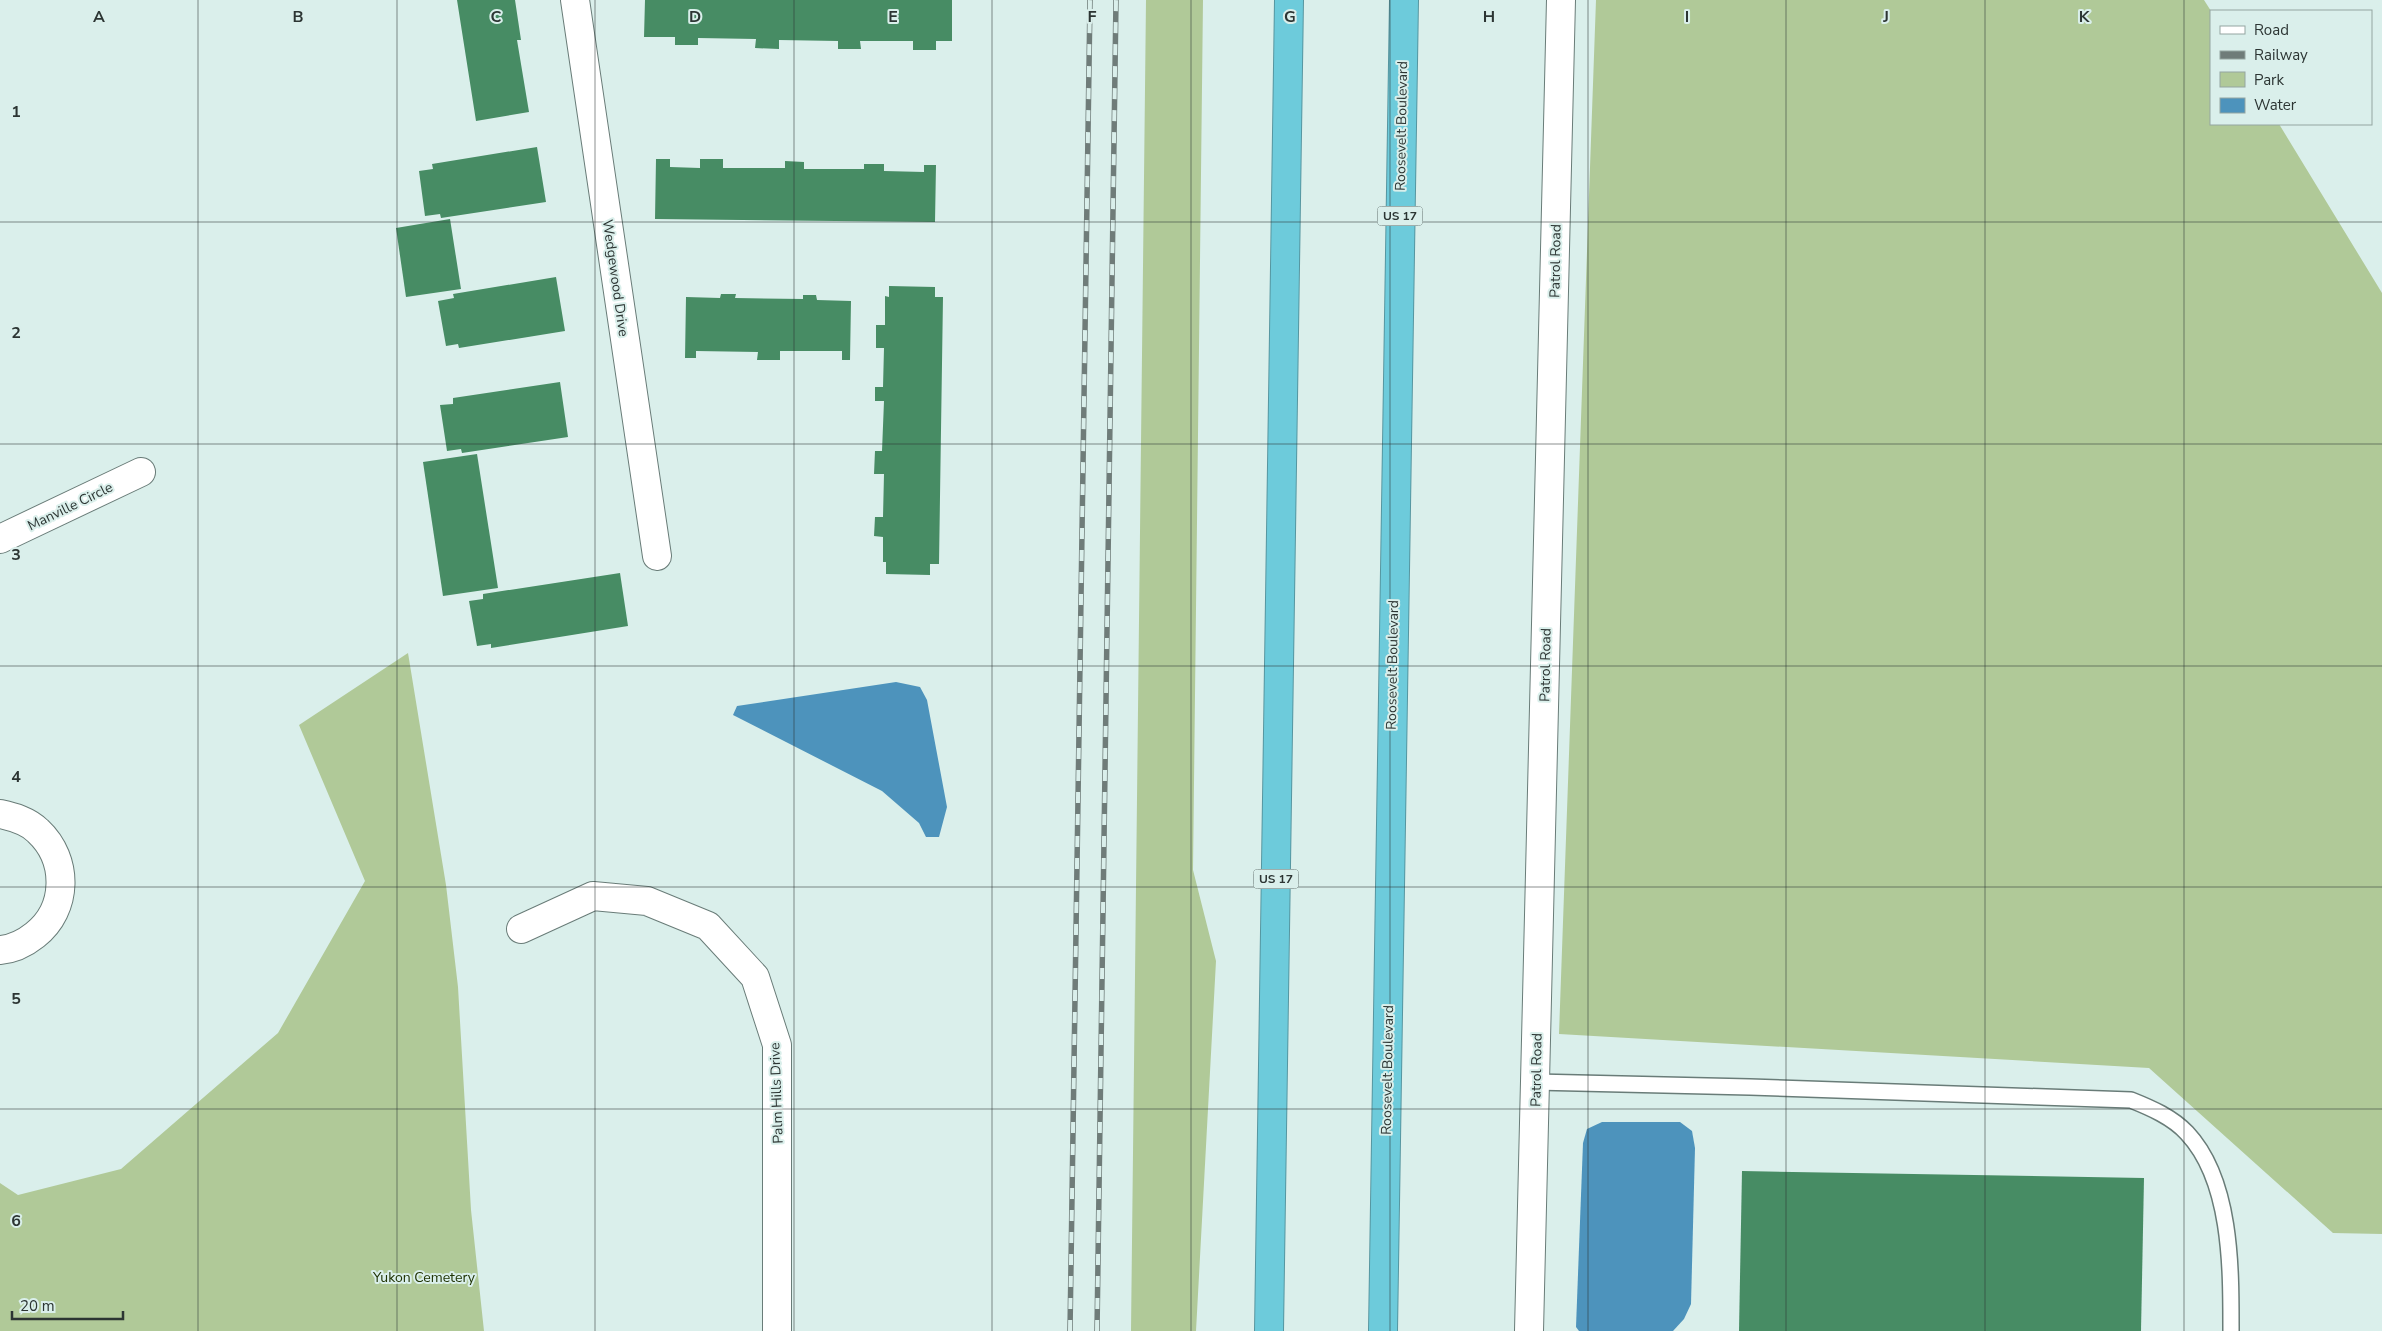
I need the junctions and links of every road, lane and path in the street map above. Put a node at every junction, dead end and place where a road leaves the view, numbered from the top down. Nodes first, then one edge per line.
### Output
1 (575, 0) edge
2 (1289, 0) edge
3 (1404, 0) edge
4 (1561, 0) edge
5 (140, 472) dead end
6 (0, 539) edge
7 (657, 556) dead end
8 (0, 814) edge
9 (521, 929) dead end
10 (0, 950) edge
11 (1535, 1082) junction
12 (778, 1331) edge
13 (1269, 1331) edge
14 (1383, 1331) edge
15 (1529, 1331) edge
16 (2231, 1331) edge

1 - 7 street, Wedgewood Drive
2 - 13 highway, US 17
3 - 14 highway, Roosevelt Boulevard / US 17
4 - 11 street, Patrol Road
5 - 6 street, Manville Circle
8 - 10 street
9 - 12 street, Palm Hills Drive
11 - 15 street, Patrol Road
11 - 16 lane

